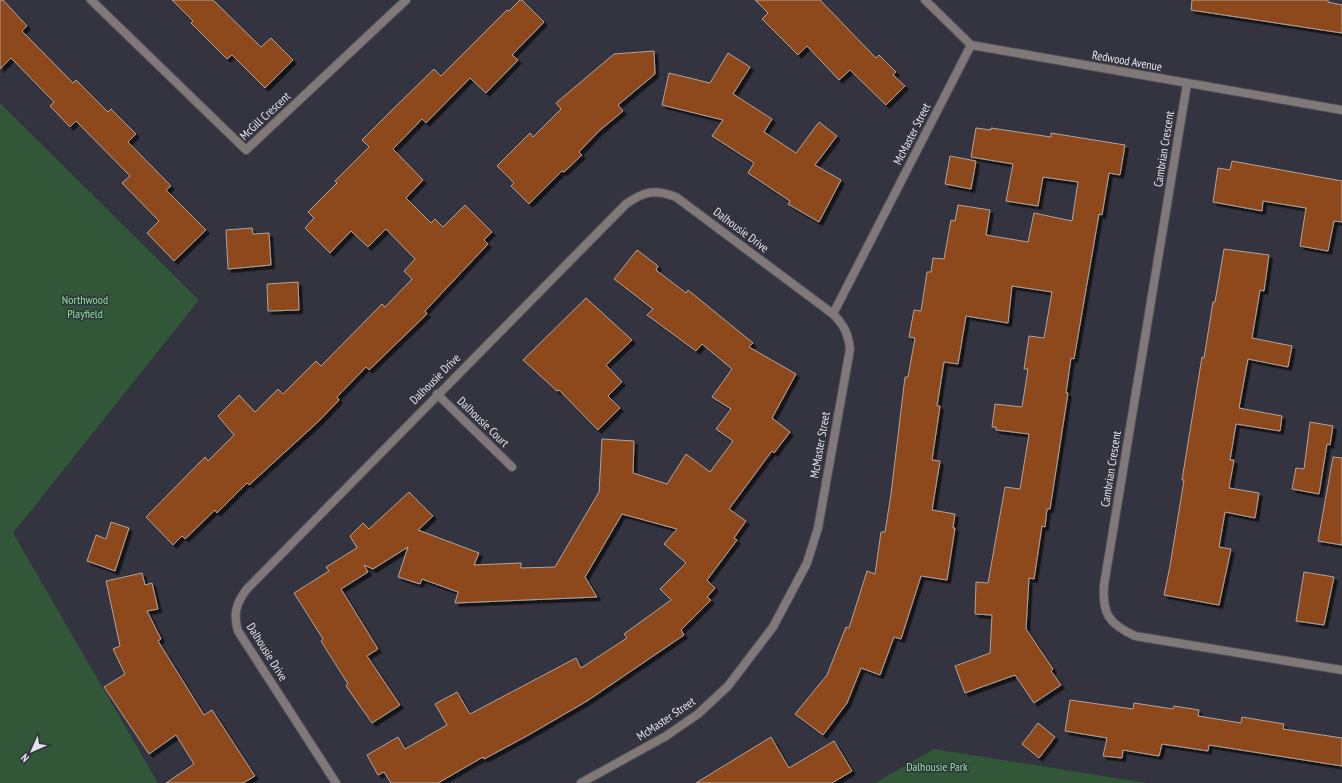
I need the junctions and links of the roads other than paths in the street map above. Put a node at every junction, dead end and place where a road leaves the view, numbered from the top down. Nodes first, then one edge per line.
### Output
1 (91, 0) edge
2 (406, 0) edge
3 (925, 0) edge
4 (971, 45) junction
5 (1187, 84) junction
6 (1342, 110) edge
7 (833, 314) junction
8 (437, 394) junction
9 (512, 467) dead end
10 (1342, 670) edge
11 (336, 783) edge
12 (581, 783) edge

1 - 2 street, McGill Crescent
3 - 4 street
4 - 5 street, Redwood Avenue
4 - 7 street, McMaster Street
5 - 6 street, Redwood Avenue
5 - 10 street, Cambrian Crescent
7 - 8 street, Dalhousie Drive
7 - 12 street, McMaster Street
8 - 9 street, Dalhousie Court
8 - 11 street, Dalhousie Drive

